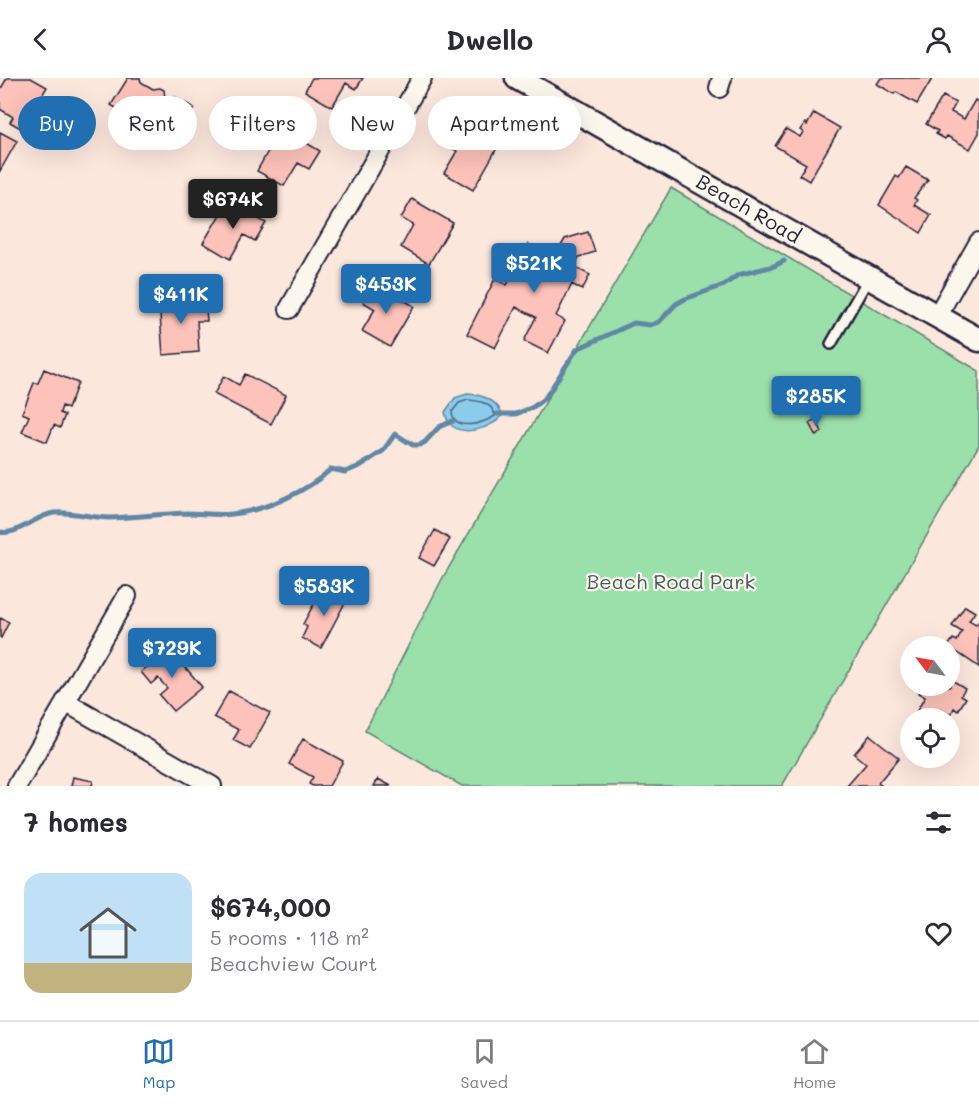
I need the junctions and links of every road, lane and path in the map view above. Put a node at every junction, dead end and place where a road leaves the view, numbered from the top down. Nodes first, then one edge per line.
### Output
1 (422, 78) edge
2 (517, 78) edge
3 (979, 242) edge
4 (870, 276) junction
5 (289, 309) dead end
6 (937, 316) junction
7 (979, 340) edge
8 (831, 344) dead end
9 (127, 596) dead end
10 (66, 702) junction
11 (17, 786) edge
12 (212, 786) edge

1 - 5 street
2 - 4 street, Beach Road
3 - 6 street
4 - 6 street, Beach Road
4 - 8 lane
6 - 7 street, Beach Road
9 - 10 street
10 - 11 street
10 - 12 street

